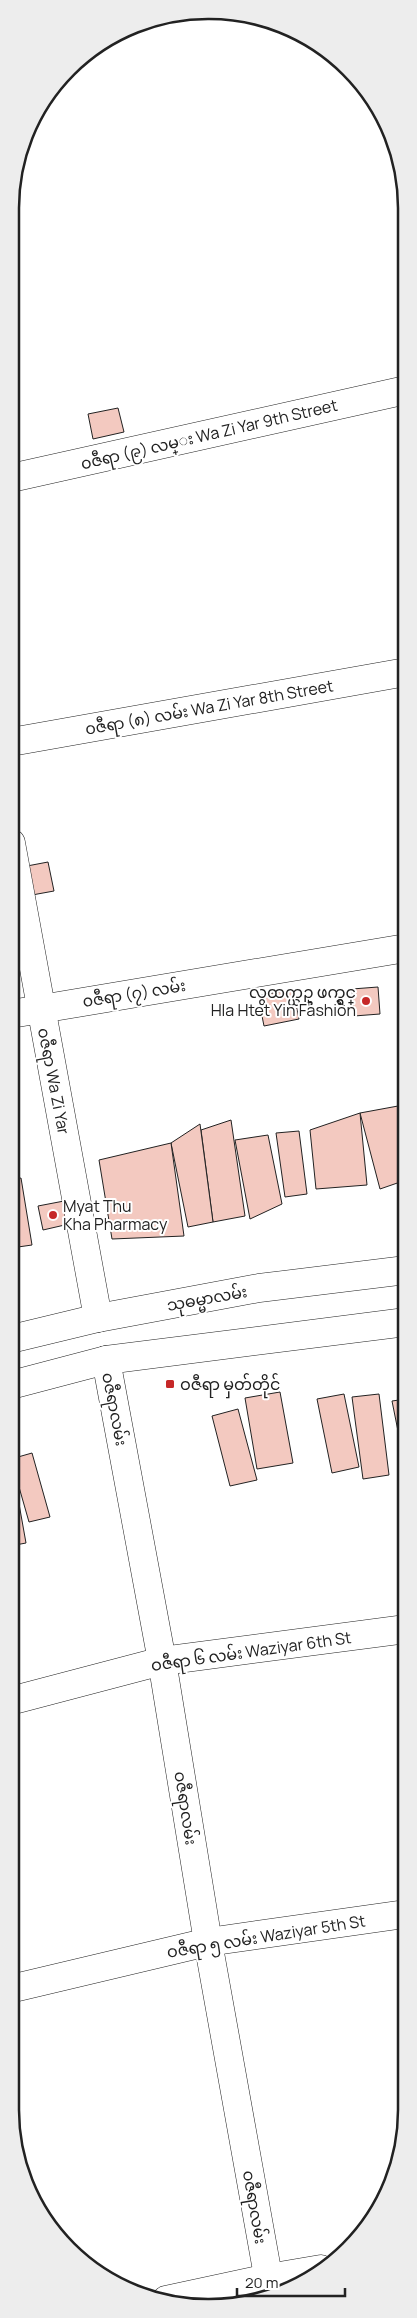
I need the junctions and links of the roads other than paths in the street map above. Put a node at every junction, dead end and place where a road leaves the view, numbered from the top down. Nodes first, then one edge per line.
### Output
1 (398, 392) edge
2 (19, 476) edge
3 (398, 673) edge
4 (19, 741) edge
5 (19, 889) edge
6 (398, 949) edge
7 (40, 1008) junction
8 (19, 1012) edge
9 (398, 1271) edge
10 (98, 1318) junction
11 (398, 1323) edge
12 (19, 1337) edge
13 (106, 1360) junction
14 (19, 1383) edge
15 (398, 1630) edge
16 (162, 1662) junction
17 (19, 1699) edge
18 (398, 1915) edge
19 (208, 1942) junction
20 (19, 1987) edge
21 (290, 2281) edge
22 (270, 2288) edge
23 (184, 2298) edge

1 - 2 street, ၀ဇီရာ (၉) လမ္း Wa Zi Yar 9th Street
3 - 4 street, ၀ဇီရာ (၈) လမ်း Wa Zi Yar 8th Street
5 - 7 street, ၀ဇီရာ Wa Zi Yar
6 - 7 street, ၀ဇီရာ (၇) လမ်း
7 - 8 street, ၀ဇီရာ (၇) လမ်း
7 - 10 street, ၀ဇီရာ Wa Zi Yar
9 - 10 street, သုဓမ္မာလမ်း
10 - 12 street, သုဓမ္မာလမ်း
10 - 13 street, ဝဇီရာလမ်း
11 - 13 street
13 - 14 street
13 - 16 street, ဝဇီရာလမ်း
15 - 16 street, ဝဇီရာ ၆ လမ်း Waziyar 6th St
16 - 17 street, ဝဇီရာ ၆ လမ်း Waziyar 6th St
16 - 19 street, ဝဇီရာလမ်း
18 - 19 street, ဝဇီရာ ၅ လမ်း Waziyar 5th St
19 - 20 street, ဝဇီရာ ၅ လမ်း Waziyar 5th St
19 - 22 street, ဝဇီရာလမ်း
21 - 22 street
22 - 23 street

